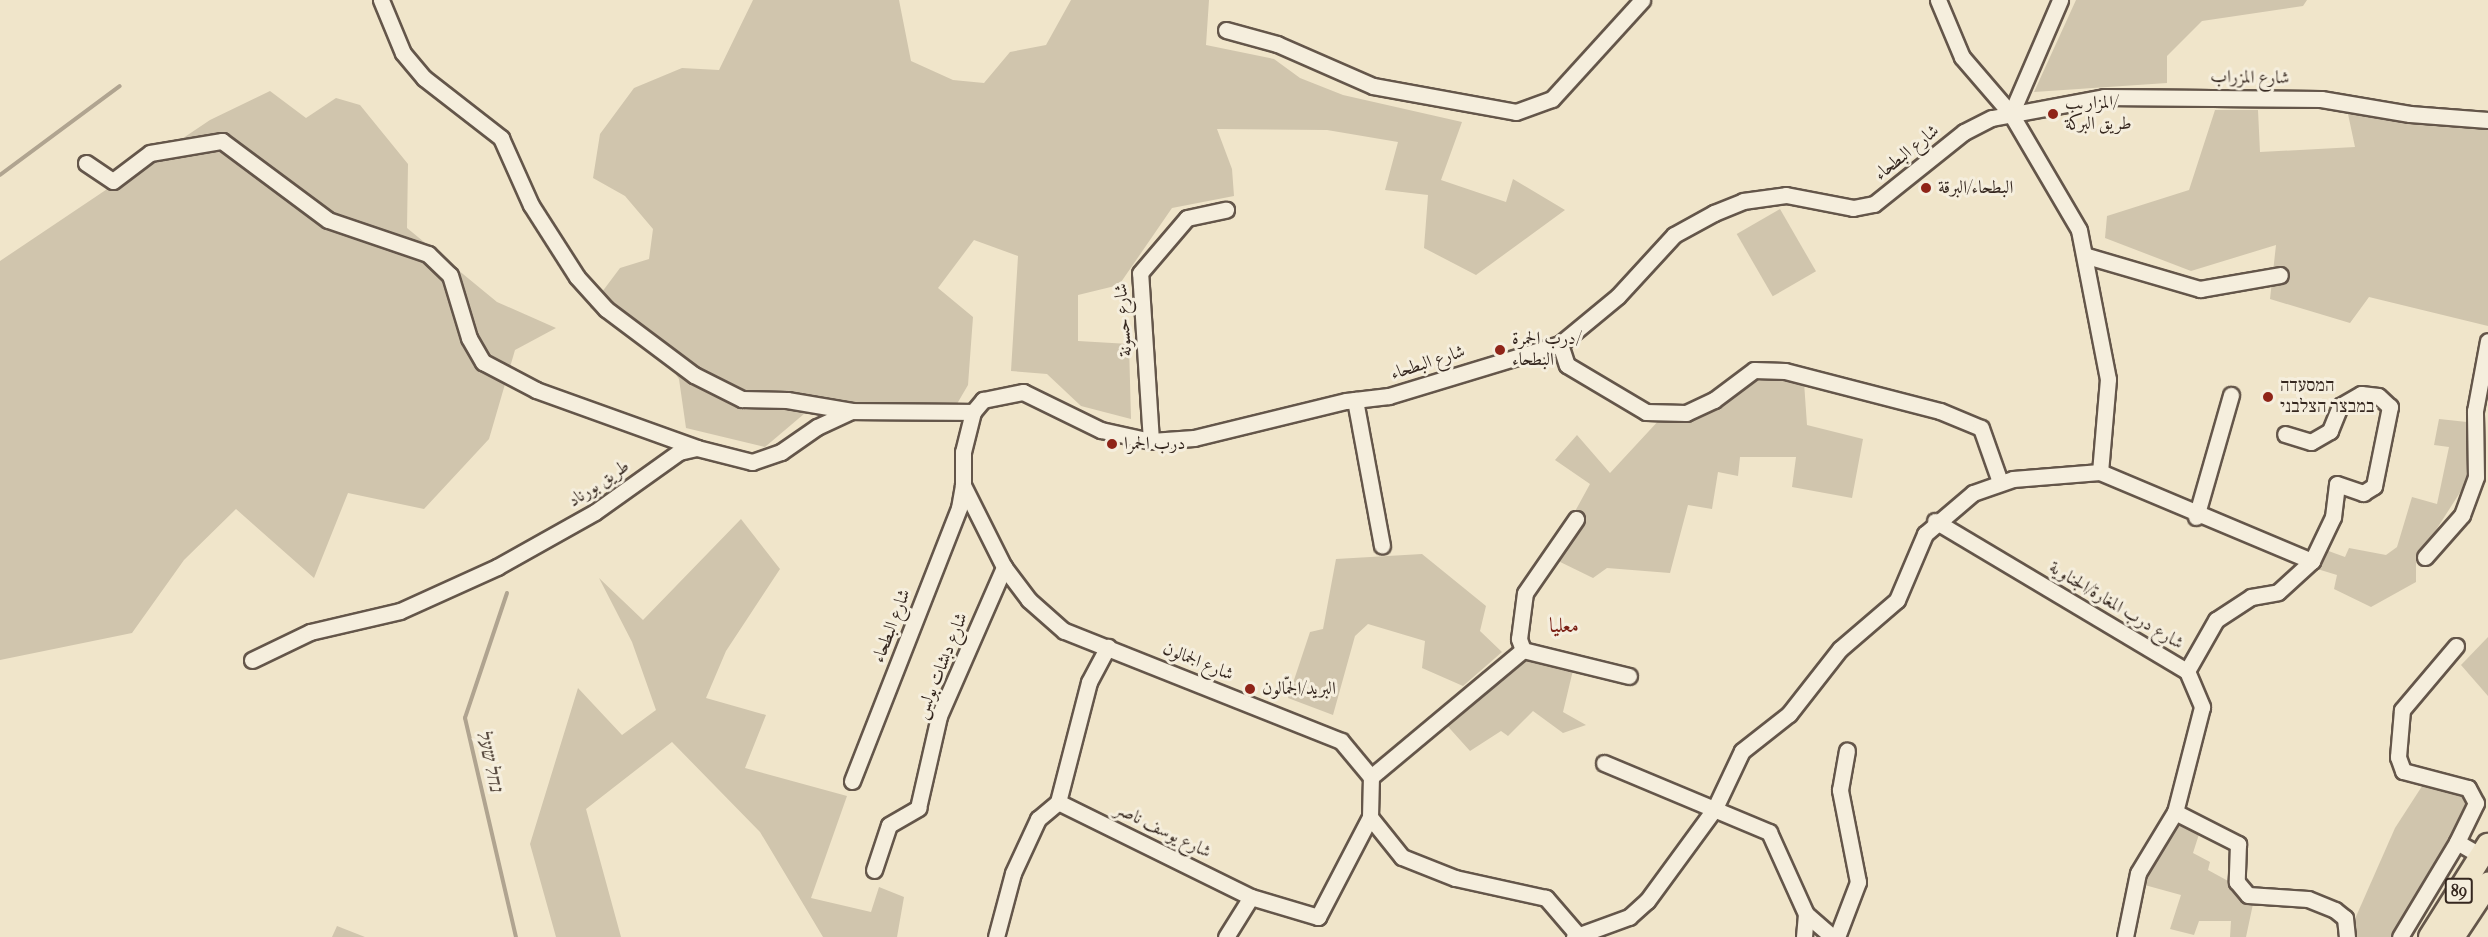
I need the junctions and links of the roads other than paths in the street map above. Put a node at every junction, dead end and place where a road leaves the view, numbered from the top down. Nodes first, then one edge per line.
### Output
1 (381, 0) edge
2 (1642, 0) edge
3 (1938, 0) edge
4 (2060, 0) edge
5 (1226, 30) dead end
6 (2012, 114) junction
7 (2488, 120) edge
8 (86, 163) dead end
9 (1226, 210) dead end
10 (2087, 256) junction
11 (2280, 275) dead end
12 (2488, 341) edge
13 (1560, 344) junction
14 (2231, 395) dead end
15 (1355, 400) junction
16 (852, 411) junction
17 (973, 412) junction
18 (2285, 434) dead end
19 (1151, 441) junction
20 (697, 448) junction
21 (2100, 472) junction
22 (2000, 482) junction
23 (963, 485) junction
24 (2196, 517) junction
25 (1576, 519) dead end
26 (1935, 521) junction
27 (1382, 546) dead end
28 (2425, 557) dead end
29 (2312, 561) junction
30 (1004, 567) junction
31 (2456, 646) dead end
32 (1108, 647) junction
33 (1523, 650) junction
34 (252, 660) dead end
35 (2187, 671) junction
36 (1629, 675) dead end
37 (1847, 751) dead end
38 (1604, 763) dead end
39 (1371, 777) junction
40 (852, 781) dead end
41 (1058, 802) junction
42 (1715, 808) junction
43 (2175, 812) junction
44 (1370, 817) junction
45 (2457, 842) junction
46 (2484, 851) edge
47 (874, 870) dead end
48 (2488, 884) edge
49 (1251, 897) junction
50 (1806, 914) junction
51 (1576, 935) edge
52 (996, 937) edge
53 (1226, 937) edge
54 (1804, 937) edge
55 (1835, 937) edge
56 (2125, 937) edge
57 (2347, 937) edge
58 (2400, 937) edge
59 (2430, 937) edge
60 (2453, 937) edge

1 - 16 street
2 - 5 street
3 - 6 street
4 - 6 street
6 - 7 street, شارع المزراب
6 - 10 street
6 - 13 street, شارع البطحاء
8 - 20 street
9 - 19 street, شارع حسونة
10 - 11 street
10 - 21 street
12 - 28 street
13 - 15 street, شارع البطحاء
13 - 22 street
14 - 24 street
15 - 19 street, شارع البطحاء
15 - 27 street
16 - 17 street
16 - 20 street
17 - 19 street, شارع البطحاء
17 - 23 street, شارع الجمالون
18 - 29 street
20 - 34 street, طريق بورناد
21 - 22 street
21 - 24 street
22 - 26 street
23 - 30 street, شارع الجمالون
23 - 40 street, شارع البطحاء
24 - 29 street
25 - 33 street
26 - 35 street, شارع درب المغارة/الجناوية
26 - 42 street
29 - 35 street
30 - 32 street, شارع الجمالون
30 - 47 street, شارع دبشات بولس
31 - 45 street
32 - 39 street, شارع الجمالون
32 - 41 street
33 - 36 street
33 - 39 street
35 - 43 street, شارع درب المغارة/الجناوية
37 - 55 street
38 - 42 street
39 - 44 street
41 - 49 street, شارع يوسف ناصر
41 - 52 street
42 - 50 street
42 - 51 street
43 - 56 street, شارع درب المغارة/الجناوية
43 - 57 street
44 - 49 street, شارع يوسف ناصر
44 - 51 street
45 - 46 street
45 - 58 street
46 - 59 highway, 89
48 - 60 highway, 89
49 - 53 street
50 - 54 street
50 - 55 street

